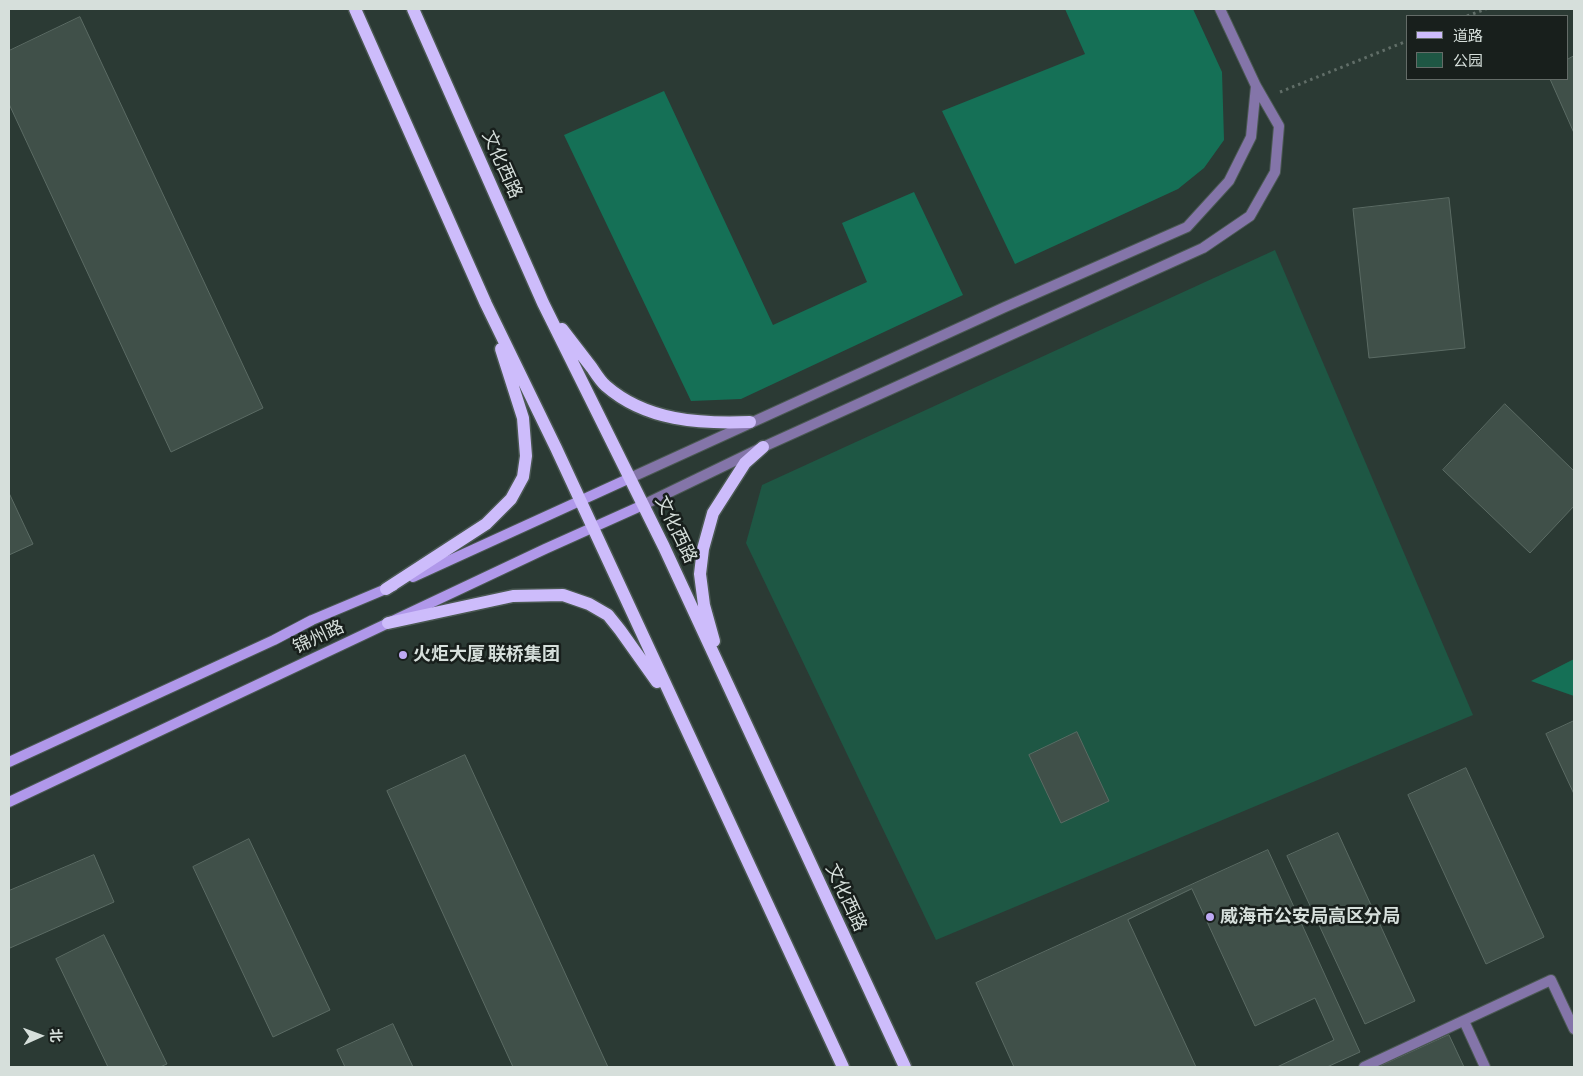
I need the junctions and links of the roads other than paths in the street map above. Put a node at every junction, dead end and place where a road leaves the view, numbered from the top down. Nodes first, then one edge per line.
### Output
1 (355, 9) edge
2 (413, 9) edge
3 (1220, 9) edge
4 (1256, 86) junction
5 (543, 303) junction
6 (486, 304) junction
7 (750, 422) junction
8 (763, 447) junction
9 (630, 478) junction
10 (580, 501) junction
11 (643, 505) junction
12 (592, 528) junction
13 (386, 589) junction
14 (388, 623) junction
15 (727, 685) junction
16 (676, 708) junction
17 (9, 762) edge
18 (9, 802) edge
19 (1464, 1021) junction
20 (1574, 1030) edge
21 (843, 1067) edge
22 (904, 1067) edge
23 (1364, 1067) edge
24 (1485, 1067) edge

1 - 6 main road
2 - 5 main road, 文化西路
3 - 4 lane
4 - 7 lane
4 - 8 lane
5 - 7 main road
5 - 9 main road, 文化西路
6 - 10 main road
6 - 13 main road
7 - 9 lane
8 - 11 lane
8 - 15 main road
9 - 10 main road, 锦州路
9 - 11 main road, 文化西路
10 - 12 main road
10 - 13 main road, 锦州路
11 - 12 main road, 锦州路
11 - 15 main road, 文化西路
12 - 14 main road, 锦州路
12 - 16 main road
13 - 17 main road, 锦州路
14 - 16 main road
14 - 18 main road, 锦州路
15 - 22 main road, 文化西路
16 - 21 main road
19 - 20 lane
19 - 23 lane
19 - 24 lane

